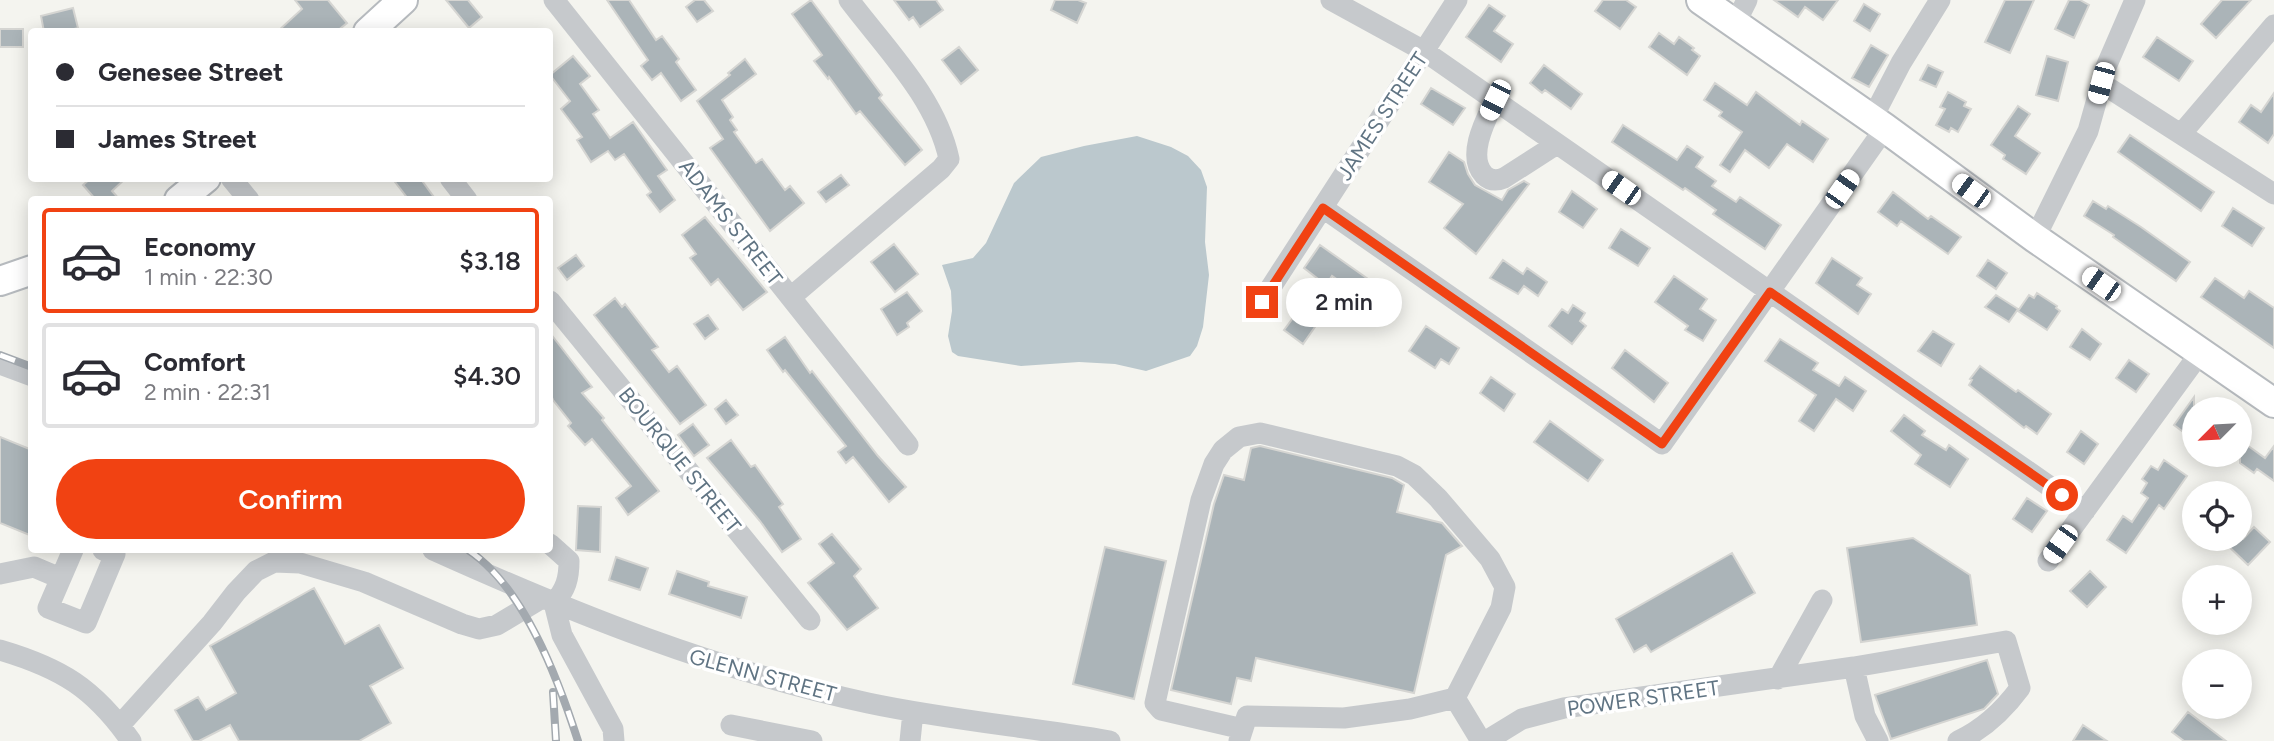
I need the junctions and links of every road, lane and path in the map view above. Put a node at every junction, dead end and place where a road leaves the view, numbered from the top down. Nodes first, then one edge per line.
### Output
1 (403, 0) edge
2 (554, 0) edge
3 (849, 0) edge
4 (1331, 0) edge
5 (1457, 0) edge
6 (1701, 0) edge
7 (1940, 0) edge
8 (2135, 0) edge
9 (1741, 12) edge
10 (2274, 24) edge
11 (372, 28) edge
12 (1424, 51) junction
13 (2101, 83) junction
14 (1495, 100) junction
15 (1879, 123) junction
16 (2181, 134) junction
17 (1557, 144) junction
18 (201, 182) edge
19 (234, 182) edge
20 (453, 182) edge
21 (2274, 194) edge
22 (184, 196) edge
23 (245, 196) edge
24 (464, 196) edge
25 (1323, 208) junction
26 (2035, 238) junction
27 (28, 271) edge
28 (0, 281) edge
29 (1770, 292) junction
30 (791, 298) junction
31 (1262, 302) dead end
32 (553, 305) edge
33 (2200, 353) junction
34 (0, 364) edge
35 (28, 374) edge
36 (2274, 403) edge
37 (908, 445) dead end
38 (2085, 511) junction
39 (553, 547) edge
40 (72, 553) edge
41 (110, 553) edge
42 (440, 553) edge
43 (2048, 561) dead end
44 (0, 574) edge
45 (60, 578) junction
46 (1822, 600) dead end
47 (548, 601) junction
48 (810, 620) dead end
49 (1, 653) edge
50 (1854, 667) junction
51 (1778, 679) junction
52 (1455, 698) junction
53 (913, 712) junction
54 (731, 725) dead end
55 (125, 733) edge
56 (1241, 735) edge
57 (614, 741) edge
58 (812, 741) edge
59 (909, 741) edge
60 (1110, 741) edge
61 (1483, 741) edge
62 (1878, 741) edge
63 (1958, 741) edge

1 - 11 main road
2 - 30 street, ADAMS STREET
3 - 30 street
4 - 12 street
5 - 12 street, JAMES STREET
6 - 9 main road
7 - 15 street
8 - 13 street
9 - 15 main road
10 - 16 street
12 - 14 street
12 - 25 street, JAMES STREET
13 - 16 street
13 - 26 street
14 - 17 street
14 - 17 street
15 - 26 main road
15 - 29 street
16 - 21 street
17 - 29 street
18 - 22 main road
19 - 23 street
20 - 24 street
25 - 29 street
25 - 31 street, JAMES STREET
26 - 33 main road
27 - 28 main road
29 - 38 street
30 - 37 street, ADAMS STREET
32 - 48 street, BOURQUE STREET
33 - 36 main road
33 - 38 street
34 - 35 street
38 - 43 street
39 - 47 street
40 - 45 street
41 - 45 street
42 - 47 street, GLENN STREET
44 - 45 street
46 - 51 street
47 - 53 street, GLENN STREET
47 - 55 street
47 - 57 street
49 - 55 street
50 - 51 street, POWER STREET
50 - 62 street
50 - 63 street, POWER STREET
51 - 61 street, POWER STREET
52 - 56 street
52 - 56 street
52 - 61 street
53 - 59 street
53 - 60 street, GLENN STREET
54 - 58 street

